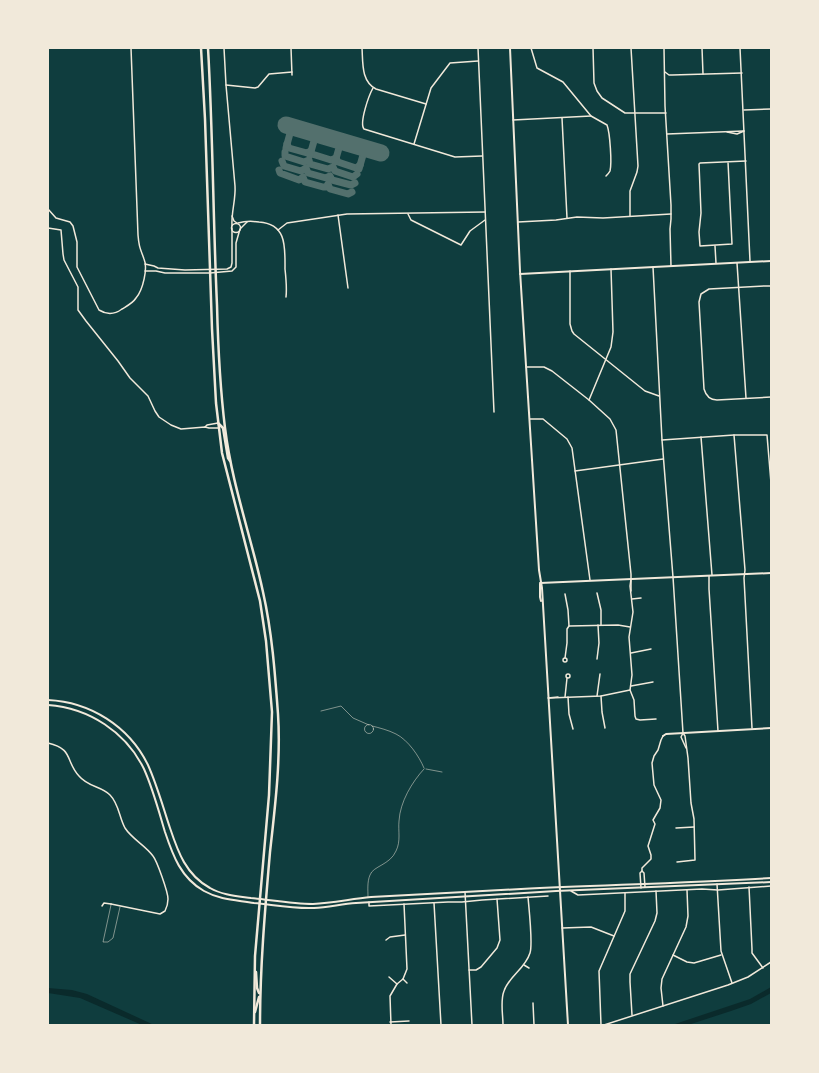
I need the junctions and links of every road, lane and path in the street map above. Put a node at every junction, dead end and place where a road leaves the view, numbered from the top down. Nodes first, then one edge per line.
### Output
1 (131, 48) edge
2 (201, 48) edge
3 (208, 48) edge
4 (224, 48) edge
5 (291, 48) edge
6 (362, 48) edge
7 (478, 48) edge
8 (510, 48) edge
9 (531, 48) edge
10 (592, 48) edge
11 (631, 48) edge
12 (664, 48) edge
13 (702, 48) edge
14 (740, 48) edge
15 (479, 61) junction
16 (292, 72) junction
17 (665, 72) junction
18 (742, 73) junction
19 (703, 74) junction
20 (292, 75) dead end
21 (226, 85) junction
22 (373, 88) junction
23 (426, 104) junction
24 (771, 109) edge
25 (744, 110) junction
26 (666, 113) junction
27 (634, 114) junction
28 (591, 116) junction
29 (562, 118) junction
30 (513, 120) junction
31 (744, 131) junction
32 (667, 134) junction
33 (414, 144) junction
34 (482, 156) junction
35 (746, 161) junction
36 (728, 162) junction
37 (606, 176) dead end
38 (48, 209) edge
39 (485, 212) junction
40 (408, 213) junction
41 (671, 214) junction
42 (232, 216) junction
43 (338, 216) junction
44 (630, 216) junction
45 (567, 218) junction
46 (485, 220) junction
47 (247, 222) junction
48 (518, 222) junction
49 (238, 223) junction
50 (232, 227) junction
51 (48, 228) edge
52 (240, 229) junction
53 (278, 230) junction
54 (715, 246) junction
55 (771, 261) edge
56 (737, 262) junction
57 (750, 262) junction
58 (145, 264) junction
59 (716, 264) junction
60 (671, 266) junction
61 (653, 267) junction
62 (611, 269) junction
63 (145, 271) junction
64 (210, 271) junction
65 (215, 271) junction
66 (570, 271) junction
67 (520, 274) junction
68 (771, 286) edge
69 (738, 287) junction
70 (348, 288) dead end
71 (286, 297) dead end
72 (606, 360) junction
73 (526, 367) junction
74 (659, 396) junction
75 (771, 397) edge
76 (746, 398) junction
77 (589, 400) junction
78 (494, 412) dead end
79 (530, 418) junction
80 (218, 423) junction
81 (205, 427) junction
82 (219, 428) junction
83 (734, 435) junction
84 (701, 437) junction
85 (662, 440) junction
86 (663, 459) junction
87 (230, 461) junction
88 (620, 465) junction
89 (575, 471) junction
90 (771, 483) edge
91 (771, 573) edge
92 (744, 574) junction
93 (711, 576) junction
94 (673, 577) junction
95 (631, 579) junction
96 (590, 581) junction
97 (540, 583) junction
98 (597, 593) dead end
99 (565, 594) dead end
100 (641, 598) dead end
101 (632, 599) junction
102 (598, 625) junction
103 (601, 625) junction
104 (569, 626) junction
105 (630, 627) junction
106 (651, 649) dead end
107 (631, 653) junction
108 (565, 658) dead end
109 (597, 659) dead end
110 (600, 674) dead end
111 (567, 678) dead end
112 (653, 682) dead end
113 (631, 686) junction
114 (630, 690) junction
115 (597, 696) junction
116 (601, 696) junction
117 (565, 697) junction
118 (568, 697) junction
119 (548, 698) junction
120 (48, 700) edge
121 (48, 705) edge
122 (321, 711) dead end
123 (656, 719) dead end
124 (369, 725) junction
125 (372, 726) junction
126 (605, 728) dead end
127 (771, 728) edge
128 (573, 729) dead end
129 (752, 729) junction
130 (718, 731) junction
131 (683, 733) junction
132 (663, 736) joint
133 (48, 742) edge
134 (424, 769) junction
135 (442, 772) dead end
136 (694, 827) junction
137 (676, 828) dead end
138 (677, 862) dead end
139 (642, 871) junction
140 (771, 878) edge
141 (717, 880) junction
142 (771, 882) edge
143 (641, 883) junction
144 (645, 883) junction
145 (717, 884) junction
146 (771, 886) edge
147 (560, 887) junction
148 (749, 887) junction
149 (641, 888) junction
150 (645, 888) junction
151 (687, 890) junction
152 (718, 890) junction
153 (560, 891) junction
154 (570, 891) junction
155 (656, 891) junction
156 (465, 892) junction
157 (625, 892) junction
158 (548, 896) dead end
159 (465, 897) junction
160 (528, 897) junction
161 (368, 898) junction
162 (260, 899) junction
163 (266, 899) junction
164 (497, 899) junction
165 (369, 902) junction
166 (434, 902) junction
167 (466, 902) junction
168 (260, 903) junction
169 (324, 903) junction
170 (111, 904) junction
171 (266, 904) junction
172 (404, 904) junction
173 (102, 906) dead end
174 (120, 906) junction
175 (325, 907) junction
176 (562, 928) junction
177 (405, 935) junction
178 (614, 936) junction
179 (386, 940) dead end
180 (721, 955) junction
181 (673, 956) junction
182 (771, 962) edge
183 (524, 965) junction
184 (255, 966) junction
185 (529, 968) dead end
186 (763, 968) junction
187 (469, 970) junction
188 (389, 978) dead end
189 (402, 979) junction
190 (407, 983) dead end
191 (732, 983) junction
192 (397, 984) junction
193 (260, 994) junction
194 (533, 1003) dead end
195 (663, 1006) junction
196 (632, 1016) junction
197 (254, 1019) junction
198 (409, 1021) dead end
199 (390, 1024) edge
200 (254, 1025) edge
201 (260, 1025) edge
202 (441, 1025) edge
203 (472, 1025) edge
204 (503, 1025) edge
205 (534, 1025) edge
206 (568, 1025) edge
207 (602, 1025) edge

1 - 58 street
2 - 64 main road
3 - 65 main road
4 - 21 street
5 - 16 street
6 - 22 street
7 - 15 street
8 - 30 main road
9 - 28 street
10 - 27 street
11 - 27 street
12 - 17 street
13 - 19 street
14 - 18 street
15 - 23 street
15 - 34 street
16 - 20 street
16 - 21 street
17 - 19 street
17 - 26 street
18 - 19 street
18 - 25 street
21 - 42 street
22 - 23 street
22 - 33 street
23 - 33 street
24 - 25 street
25 - 31 street
26 - 27 street
26 - 32 street
27 - 44 street
28 - 29 street
28 - 37 street
29 - 30 street
29 - 45 street
30 - 48 main road
31 - 32 street
31 - 35 street
32 - 41 street
33 - 34 street
34 - 39 street
35 - 36 street
35 - 57 street
36 - 54 street
36 - 54 street
38 - 63 street
39 - 40 street
39 - 46 street
40 - 43 street
40 - 46 street
41 - 44 street
41 - 60 street
42 - 49 street
42 - 50 street
43 - 53 street
43 - 70 street
44 - 45 street
45 - 48 street
46 - 78 street
47 - 49 street
47 - 52 street
47 - 53 street
48 - 67 main road
49 - 50 street
49 - 52 street
50 - 52 street
50 - 65 street
51 - 81 street
52 - 65 street
53 - 71 street
54 - 59 street
55 - 57 main road
56 - 57 main road
56 - 59 main road
56 - 69 street
58 - 63 street
58 - 64 street
59 - 60 main road
60 - 61 main road
61 - 62 main road
61 - 74 street
62 - 66 main road
62 - 72 street
63 - 64 street
64 - 65 street
64 - 80 main road
65 - 87 main road
66 - 67 main road
66 - 72 street
67 - 73 main road
68 - 69 street
69 - 76 street
69 - 76 street
72 - 74 street
72 - 77 street
73 - 77 street
73 - 79 main road
74 - 85 street
75 - 76 street
77 - 88 street
79 - 89 street
79 - 97 main road
80 - 81 street
80 - 82 main road
80 - 87 main road
81 - 82 street
82 - 162 main road
83 - 84 street
83 - 90 street
83 - 92 street
84 - 85 street
84 - 93 street
85 - 86 street
86 - 88 street
86 - 94 street
87 - 163 main road
88 - 89 street
88 - 95 street
89 - 96 street
91 - 92 main road
92 - 93 main road
92 - 129 street
93 - 94 main road
93 - 130 street
94 - 95 main road
94 - 131 street
95 - 96 main road
95 - 101 street
96 - 97 main road
97 - 119 main road
98 - 103 street
99 - 104 street
100 - 101 street
101 - 105 street
102 - 103 street
102 - 104 street
102 - 109 street
103 - 105 street
104 - 108 street
105 - 107 street
106 - 107 street
107 - 113 street
110 - 115 street
111 - 117 street
112 - 113 street
113 - 114 street
114 - 116 street
114 - 123 street
115 - 116 street
115 - 118 street
116 - 126 street
117 - 118 street
117 - 119 street
118 - 128 street
119 - 147 main road
120 - 162 main road
121 - 168 main road
122 - 124 lane
124 - 125 lane
124 - 125 lane
125 - 134 lane
127 - 129 main road
129 - 130 main road
130 - 131 main road
131 - 132 main road
131 - 136 street
132 - 139 street
133 - 174 street
134 - 135 lane
134 - 161 lane
136 - 137 street
136 - 138 street
139 - 143 street
139 - 144 street
140 - 141 main road
141 - 144 main road
141 - 145 main road
142 - 145 main road
143 - 144 main road
143 - 147 main road
143 - 149 street
144 - 150 street
145 - 150 main road
145 - 152 street
146 - 148 street
147 - 153 main road
147 - 156 main road
148 - 152 street
148 - 186 street
149 - 150 main road
149 - 154 main road
151 - 152 street
151 - 155 street
151 - 181 street
152 - 180 street
153 - 154 main road
153 - 159 main road
153 - 176 main road
154 - 157 street
155 - 157 street
155 - 196 street
156 - 159 street
156 - 161 main road
157 - 178 street
158 - 160 street
159 - 165 main road
159 - 167 street
160 - 164 street
160 - 183 street
161 - 165 lane
161 - 169 main road
162 - 163 main road
162 - 168 main road
163 - 169 main road
163 - 171 main road
164 - 167 street
164 - 187 street
165 - 172 street
165 - 175 main road
166 - 167 street
166 - 172 street
166 - 202 street
167 - 187 street
168 - 171 main road
168 - 184 main road
169 - 175 main road
170 - 173 street
170 - 174 street
170 - 174 lane
171 - 175 main road
171 - 193 main road
172 - 177 street
176 - 178 street
176 - 206 main road
177 - 179 street
177 - 189 street
178 - 207 street
180 - 181 street
180 - 191 street
181 - 195 street
182 - 186 street
183 - 185 street
183 - 204 street
184 - 193 main road
184 - 197 main road
186 - 191 street
187 - 203 street
188 - 192 street
189 - 190 street
189 - 192 street
191 - 195 street
192 - 199 street
193 - 197 main road
193 - 201 main road
194 - 205 street
195 - 196 street
196 - 207 street
197 - 200 main road
198 - 199 street

